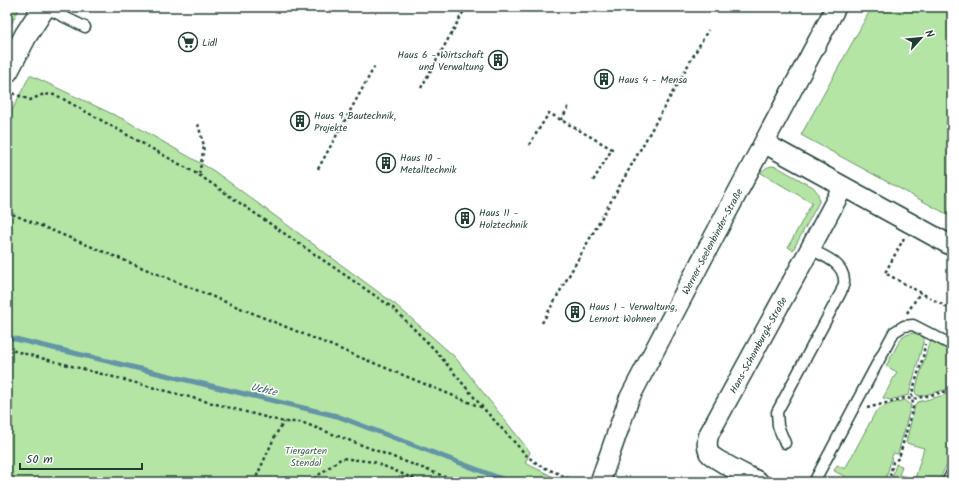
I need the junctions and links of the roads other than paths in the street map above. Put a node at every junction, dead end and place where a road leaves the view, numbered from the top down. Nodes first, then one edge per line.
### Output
1 (44, 7) edge
2 (836, 7) edge
3 (85, 27) dead end
4 (9, 63) edge
5 (764, 143) junction
6 (843, 187) junction
7 (952, 246) edge
8 (810, 249) junction
9 (952, 345) edge
10 (785, 443) dead end
11 (952, 473) edge
12 (600, 482) edge
13 (759, 482) edge
14 (814, 482) edge
15 (947, 482) edge

1 - 3 lane
1 - 4 street
2 - 5 street, Werner-Seelenbinder-Straße
5 - 6 street
5 - 12 street, Werner-Seelenbinder-Straße
6 - 7 street
6 - 8 street, Hans-Schomburgk-Straße
8 - 10 lane
8 - 13 street, Hans-Schomburgk-Straße
9 - 14 lane
11 - 15 lane

